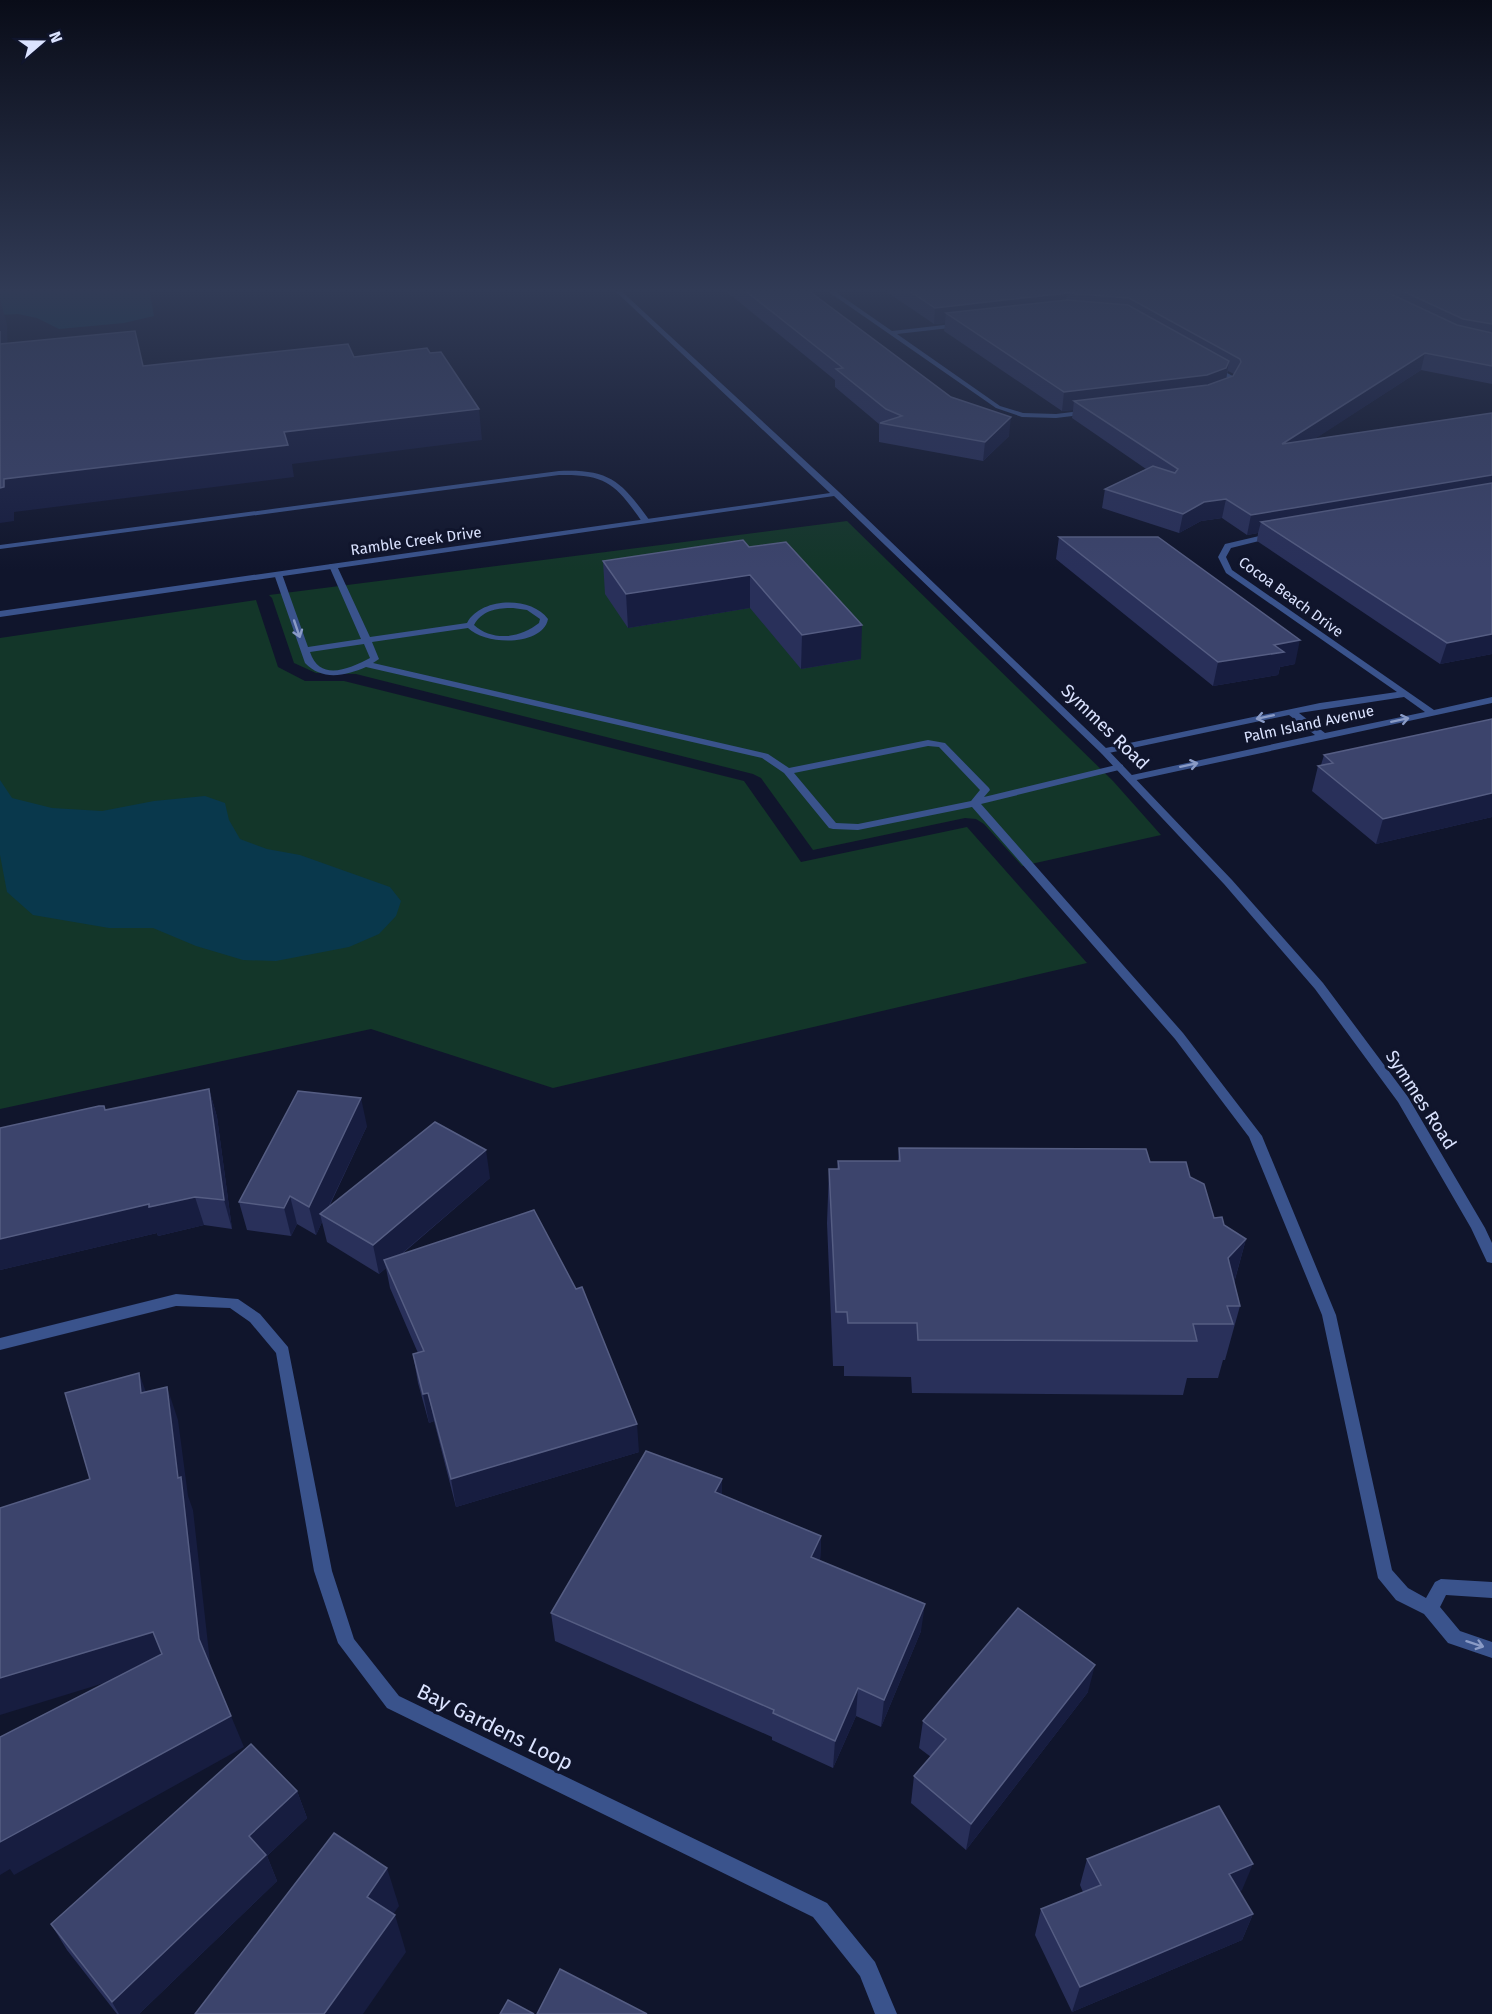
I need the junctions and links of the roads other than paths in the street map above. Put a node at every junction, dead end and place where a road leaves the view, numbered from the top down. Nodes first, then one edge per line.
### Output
1 (716, 382) edge
2 (962, 382) edge
3 (1231, 382) edge
4 (836, 494) junction
5 (646, 521) junction
6 (1285, 532) edge
7 (0, 547) edge
8 (333, 567) junction
9 (278, 574) junction
10 (0, 614) edge
11 (470, 625) junction
12 (368, 640) junction
13 (304, 650) junction
14 (365, 664) junction
15 (1406, 694) junction
16 (1492, 700) edge
17 (1291, 712) junction
18 (1433, 713) junction
19 (1322, 736) junction
20 (1104, 751) junction
21 (1120, 767) junction
22 (787, 771) junction
23 (1131, 778) junction
24 (975, 803) junction
25 (1492, 1258) edge
26 (0, 1344) edge
27 (1492, 1590) edge
28 (1430, 1608) junction
29 (1492, 1650) edge
30 (886, 2014) edge

1 - 4 street, Symmes Road
2 - 3 street
4 - 5 street, Ramble Creek Drive
4 - 20 street, Symmes Road
5 - 7 street
5 - 8 street, Ramble Creek Drive
6 - 15 street, Cocoa Beach Drive
8 - 9 street, Ramble Creek Drive
8 - 12 street
9 - 10 street, Ramble Creek Drive
9 -> 13 street
11 - 11 street
11 - 12 street
12 - 13 street
12 - 14 street
13 - 14 street
14 - 22 street
15 - 17 street, Palm Island Avenue
15 - 18 street, Cocoa Beach Drive
16 - 18 street, Palm Island Avenue
17 - 19 street
17 -> 20 street, Palm Island Avenue
19 -> 18 street, Palm Island Avenue
23 -> 19 street, Palm Island Avenue
20 - 21 street, Symmes Road
21 - 23 street, Symmes Road
21 - 24 street
22 - 24 street
22 - 24 street
23 - 25 street, Symmes Road
24 - 28 street
26 - 30 street, Bay Gardens Loop
27 - 28 street
28 -> 29 street

